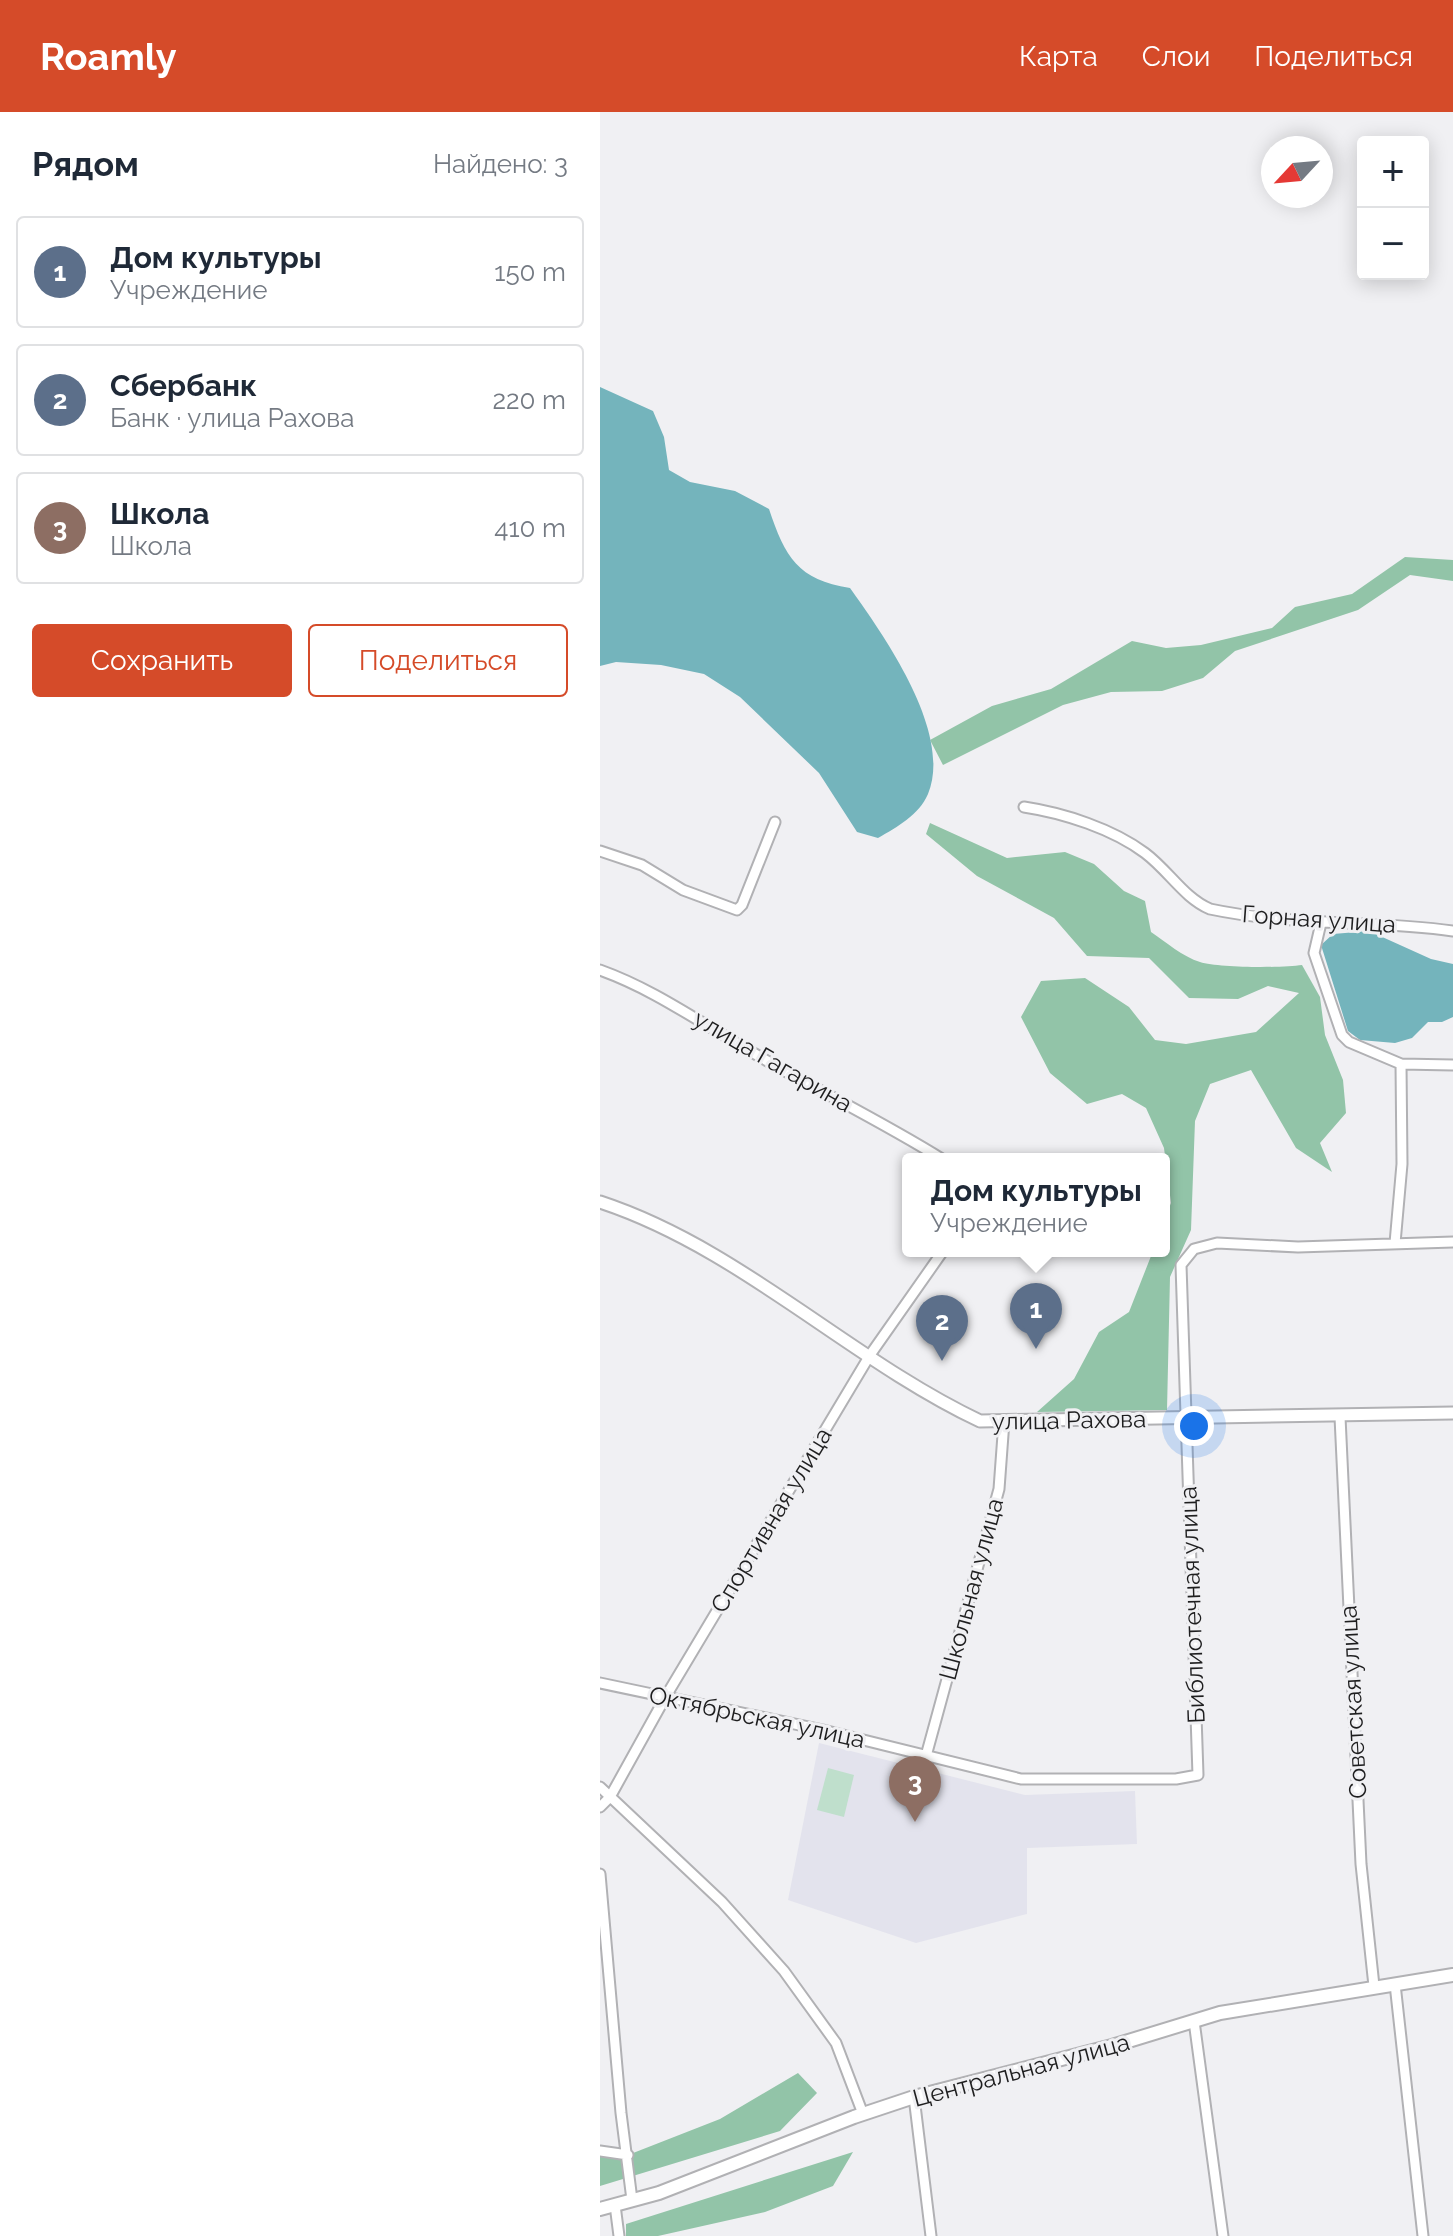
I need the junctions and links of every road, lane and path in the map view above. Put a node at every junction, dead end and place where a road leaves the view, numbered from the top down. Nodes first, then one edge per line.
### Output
1 (1024, 807) dead end
2 (775, 822) dead end
3 (600, 851) edge
4 (1321, 923) junction
5 (1453, 931) edge
6 (600, 970) edge
7 (1401, 1064) junction
8 (1453, 1065) edge
9 (931, 1153) edge
10 (600, 1202) edge
11 (1453, 1242) edge
12 (1395, 1243) junction
13 (939, 1257) edge
14 (870, 1355) junction
15 (1453, 1413) edge
16 (1340, 1417) junction
17 (1184, 1418) junction
18 (1004, 1421) junction
19 (600, 1683) edge
20 (666, 1696) junction
21 (926, 1756) junction
22 (1198, 1775) joint
23 (600, 1787) edge
24 (610, 1797) junction
25 (600, 1807) edge
26 (600, 1874) edge
27 (601, 1895) edge
28 (1453, 1975) edge
29 (1395, 1984) junction
30 (1374, 1986) junction
31 (600, 2011) edge
32 (612, 2011) junction
33 (1194, 2021) junction
34 (914, 2097) junction
35 (863, 2114) junction
36 (600, 2151) edge
37 (628, 2155) junction
38 (632, 2200) junction
39 (615, 2205) junction
40 (600, 2209) edge
41 (619, 2236) edge
42 (931, 2236) edge
43 (1223, 2236) edge
44 (1423, 2236) edge

1 - 4 street, Горная улица
2 - 3 street
4 - 5 street, Горная улица
4 - 7 street
6 - 9 street, улица Гагарина
7 - 8 street
7 - 12 street
10 - 14 street, улица Рахова
11 - 12 street
12 - 17 street, Библиотечная улица
13 - 14 street, Спортивная улица
14 - 18 street, улица Рахова
14 - 20 street, Спортивная улица
15 - 16 street, улица Рахова
16 - 17 street, улица Рахова
16 - 30 street, Советская улица
17 - 18 street, улица Рахова
17 - 22 street, Библиотечная улица
18 - 21 street, Школьная улица
19 - 20 street, Октябрьская улица
20 - 21 street, Октябрьская улица
20 - 24 street, Спортивная улица
21 - 22 street, Октябрьская улица
23 - 24 street
24 - 25 street, Спортивная улица
24 - 35 street
26 - 27 street
27 - 32 street
28 - 29 main road, Центральная улица
29 - 30 main road, Центральная улица
29 - 44 street
30 - 33 main road, Центральная улица
31 - 32 street
32 - 37 street
33 - 34 main road, Центральная улица
33 - 43 street
34 - 35 main road, Центральная улица
34 - 42 street
35 - 38 main road, Центральная улица
36 - 37 street
37 - 38 street
38 - 39 main road, Центральная улица
39 - 40 main road, Центральная улица
39 - 41 street

